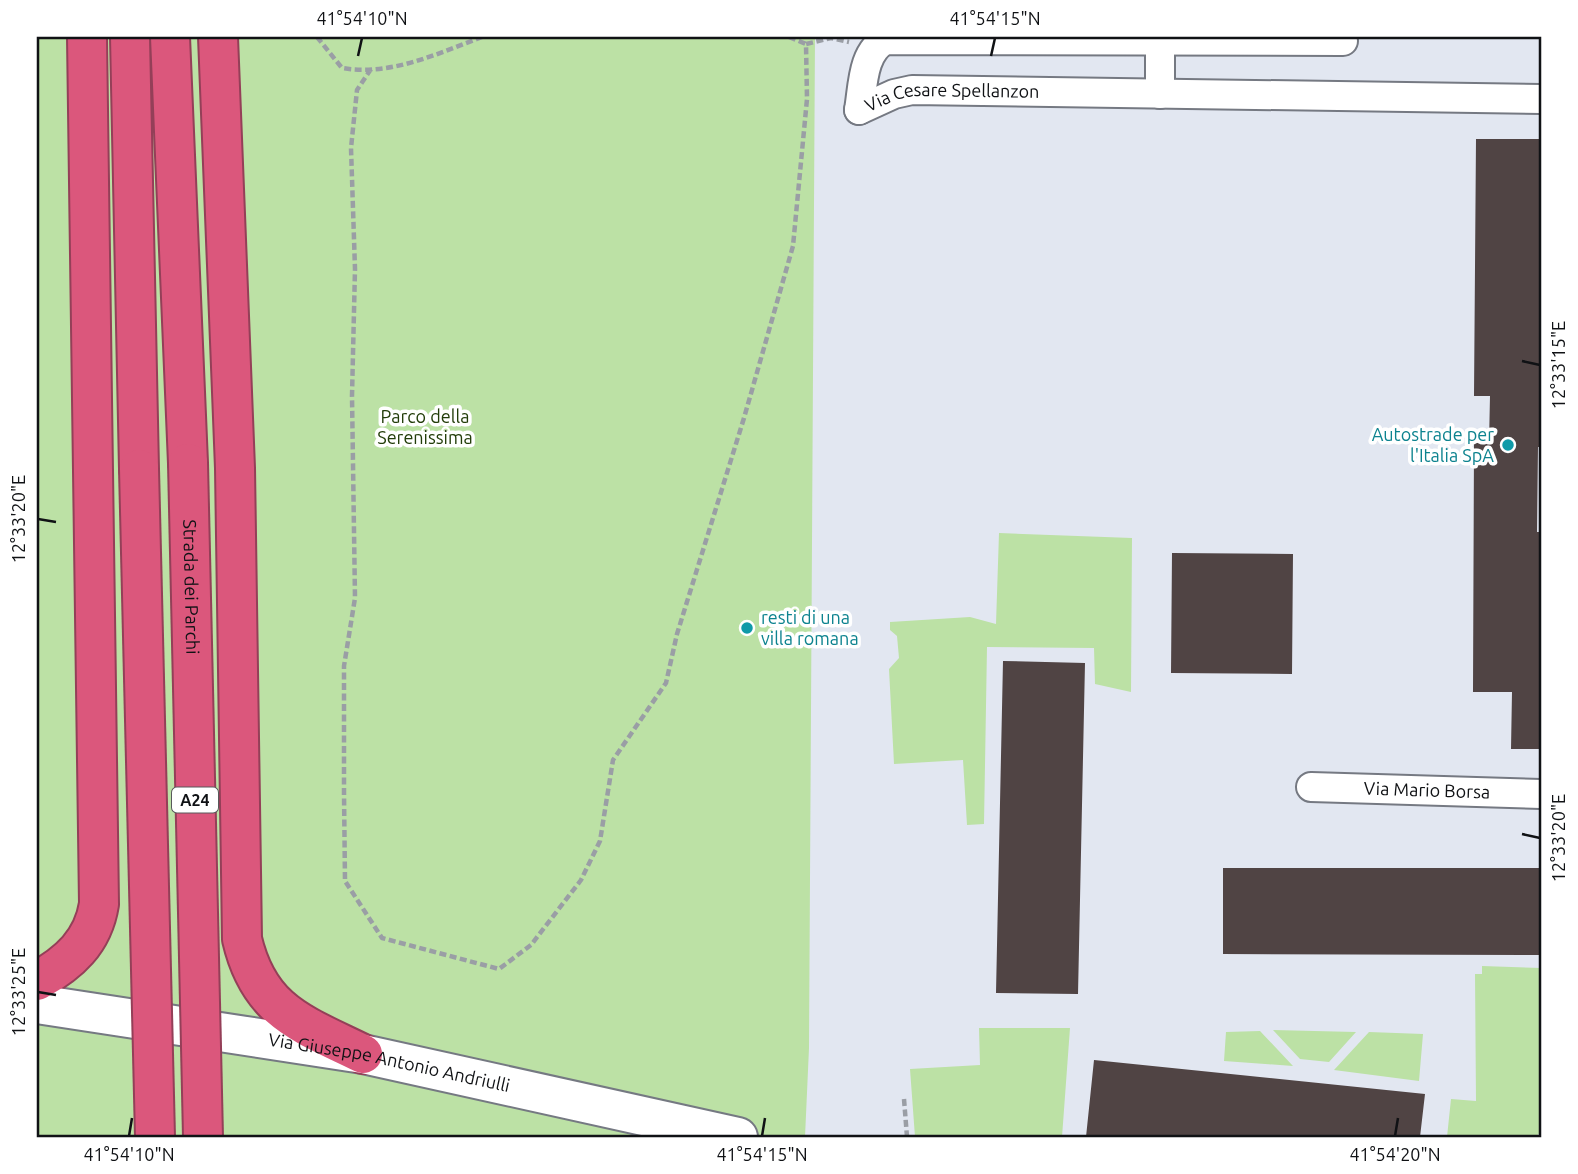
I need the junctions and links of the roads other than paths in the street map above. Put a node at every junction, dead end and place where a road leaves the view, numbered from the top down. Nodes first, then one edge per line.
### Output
1 (87, 37) edge
2 (130, 37) edge
3 (170, 37) edge
4 (218, 37) edge
5 (1160, 38) edge
6 (1343, 41) dead end
7 (1160, 94) junction
8 (1541, 99) edge
9 (1311, 787) dead end
10 (1541, 794) edge
11 (37, 981) edge
12 (37, 1004) edge
13 (363, 1054) junction
14 (661, 1128) edge
15 (155, 1137) edge
16 (203, 1137) edge
17 (738, 1137) edge

1 - 11 highway
2 - 15 highway, A24, bridge
3 - 16 highway, Strada dei Parchi / A24, bridge
4 - 13 highway
5 - 6 street
5 - 7 street
5 - 7 street, Via Cesare Spellanzon
7 - 8 street, Via Cesare Spellanzon
9 - 10 street, Via Mario Borsa
12 - 13 main road, Via Giuseppe Antonio Andriulli
13 - 14 main road, Via Giuseppe Antonio Andriulli
14 - 17 main road, Via Giuseppe Antonio Andriulli

